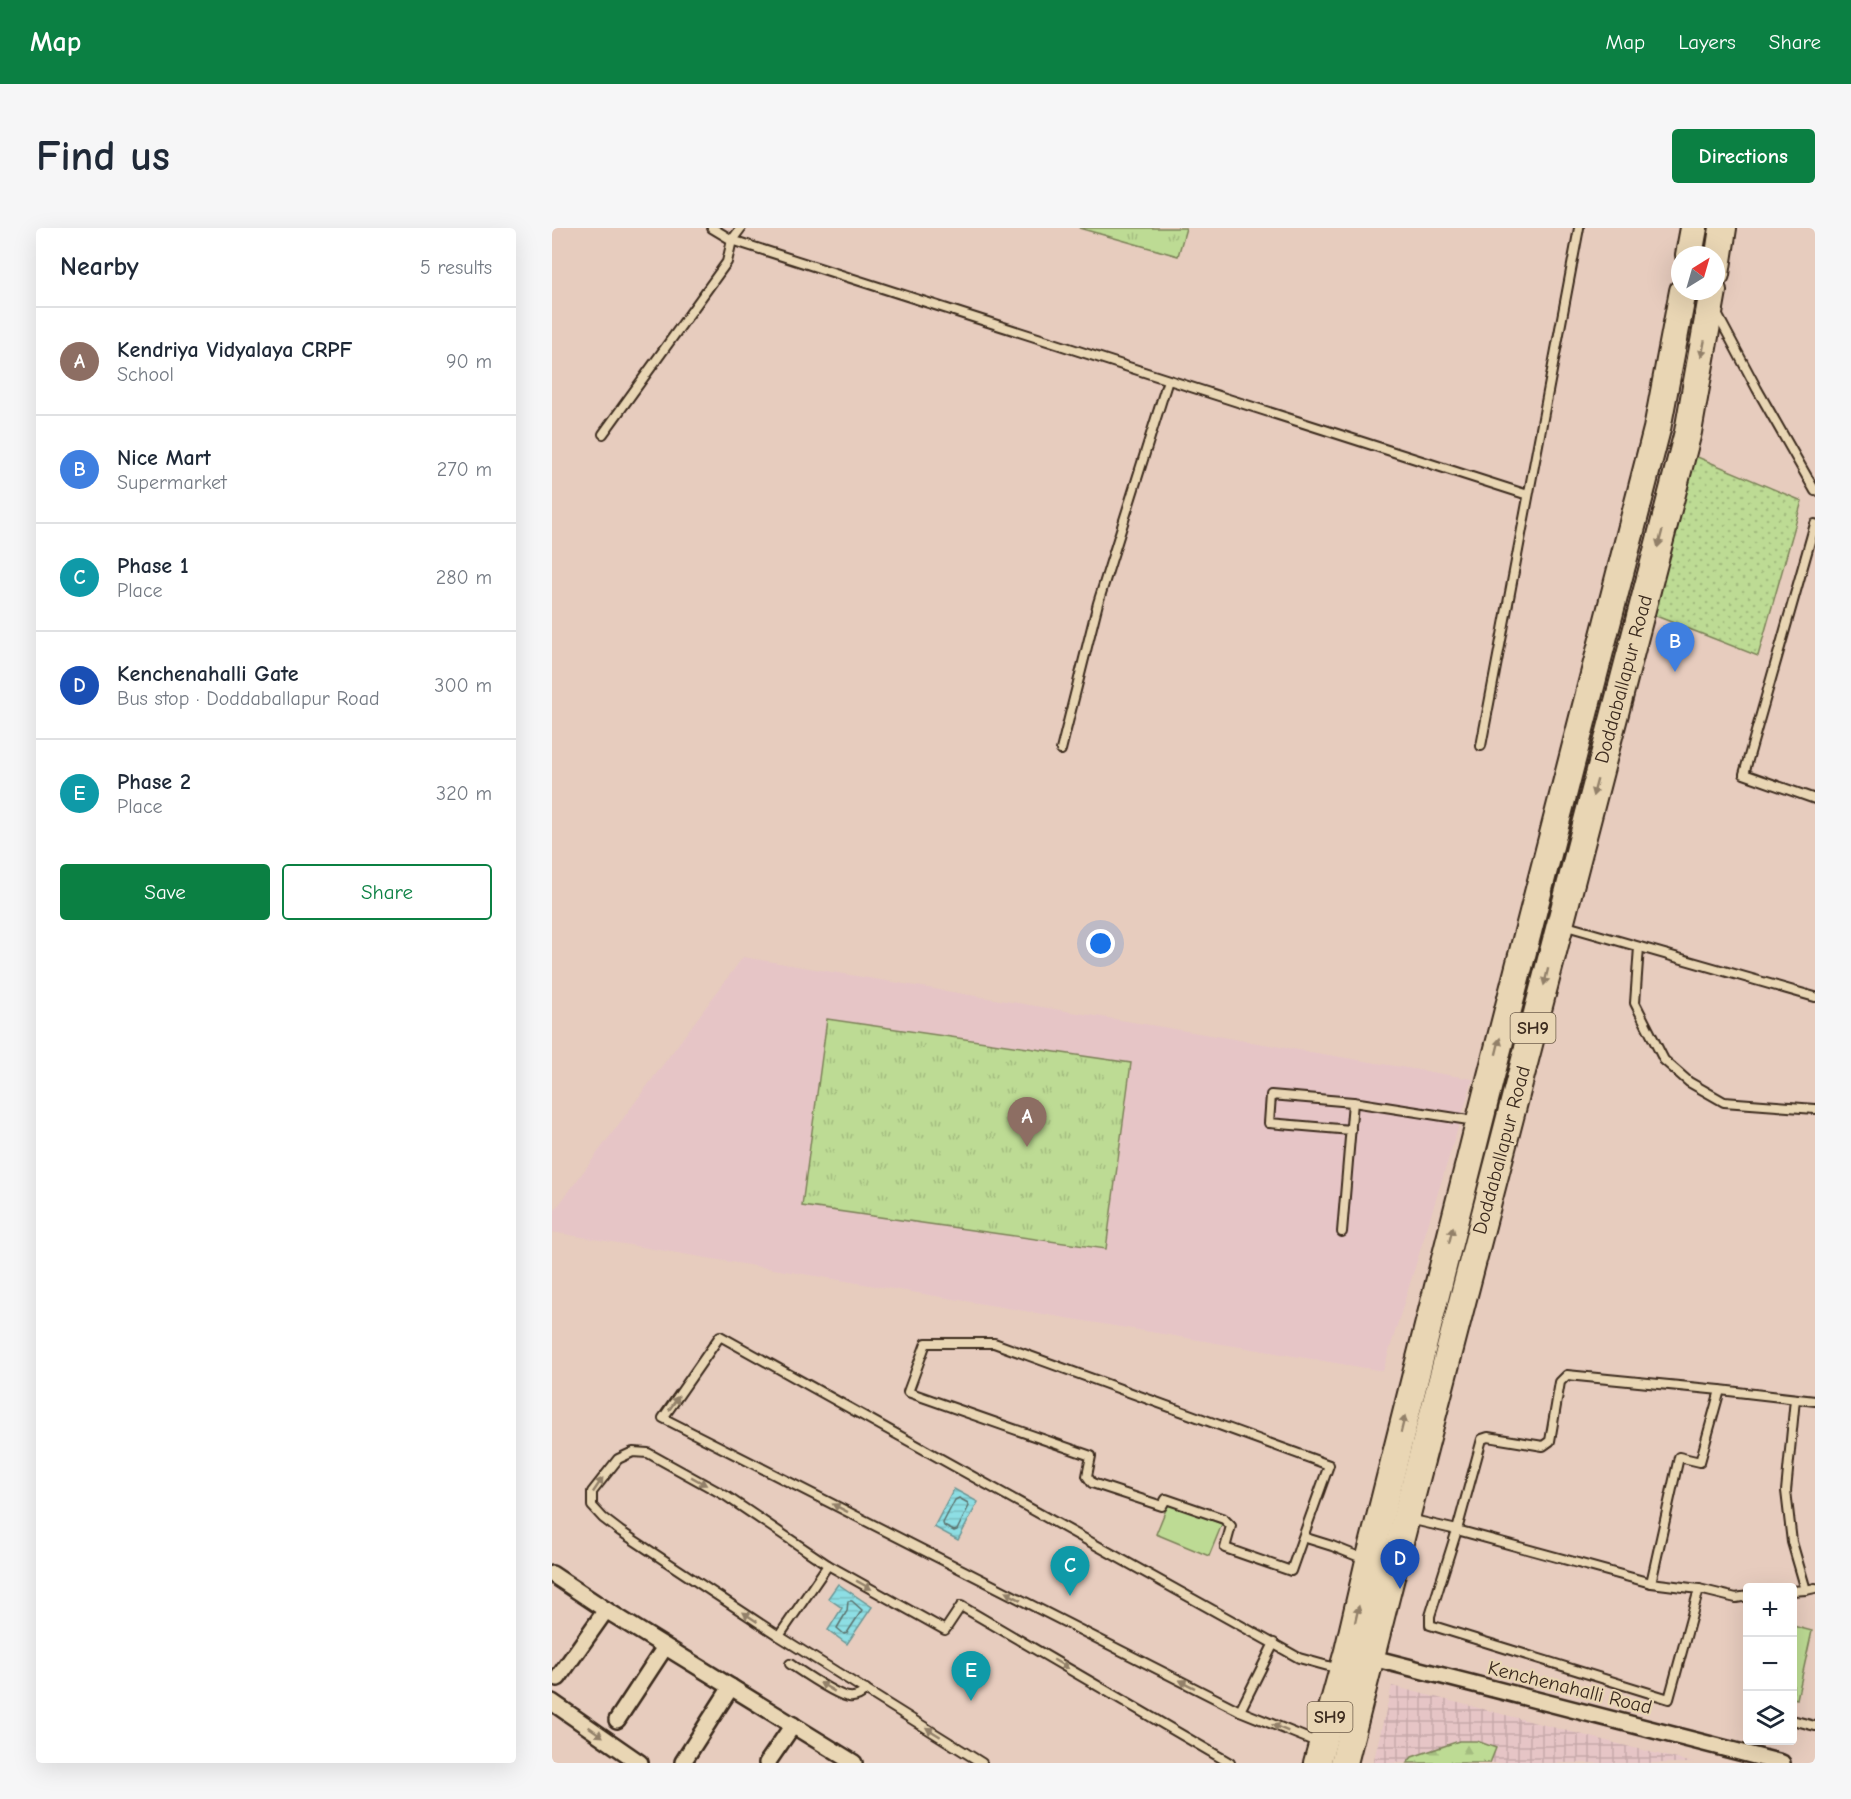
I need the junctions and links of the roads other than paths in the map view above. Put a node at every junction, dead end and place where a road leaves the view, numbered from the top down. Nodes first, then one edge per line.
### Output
1 (712, 228) edge
2 (741, 228) edge
3 (1578, 228) edge
4 (1694, 228) edge
5 (1723, 228) edge
6 (732, 240) junction
7 (1691, 246) edge
8 (1720, 246) edge
9 (1681, 300) edge
10 (1712, 300) edge
11 (1714, 300) edge
12 (1168, 380) junction
13 (603, 434) dead end
14 (1815, 491) edge
15 (1528, 495) junction
16 (1815, 525) edge
17 (1481, 746) dead end
18 (1061, 750) dead end
19 (1815, 799) edge
20 (1560, 924) junction
21 (1639, 947) junction
22 (1815, 997) edge
23 (1353, 1102) junction
24 (1815, 1109) edge
25 (1479, 1122) junction
26 (1351, 1131) junction
27 (1342, 1232) dead end
28 (1720, 1390) junction
29 (1795, 1399) junction
30 (1815, 1401) edge
31 (1406, 1518) junction
32 (1457, 1530) junction
33 (1303, 1537) junction
34 (1369, 1561) junction
35 (828, 1565) junction
36 (552, 1574) edge
37 (1651, 1583) junction
38 (1815, 1588) edge
39 (1700, 1589) junction
40 (1806, 1590) junction
41 (1797, 1591) edge
42 (1743, 1597) edge
43 (606, 1611) junction
44 (779, 1636) junction
45 (1274, 1643) junction
46 (665, 1647) junction
47 (1354, 1660) junction
48 (790, 1664) dead end
49 (558, 1678) dead end
50 (731, 1687) junction
51 (866, 1690) junction
52 (552, 1702) edge
53 (1240, 1711) junction
54 (617, 1720) dead end
55 (1797, 1721) edge
56 (793, 1725) junction
57 (1815, 1726) edge
58 (1319, 1754) edge
59 (682, 1762) edge
60 (849, 1762) edge
61 (640, 1763) edge
62 (767, 1763) edge
63 (982, 1763) edge
64 (1230, 1763) edge
65 (1344, 1763) edge
66 (1782, 1763) edge

1 - 6 lane
2 - 6 lane
3 - 15 lane
4 - 7 main road
5 - 8 main road
6 - 12 lane
6 - 13 lane
25 -> 9 main road, Doddaballapur Road / SH9
10 -> 20 main road, Doddaballapur Road / SH9
11 - 14 lane
12 - 15 lane
12 - 18 lane
15 - 17 lane
16 - 19 lane
20 - 21 lane
20 -> 31 main road, Doddaballapur Road / SH9
21 - 22 lane
21 - 24 lane
23 - 25 lane
23 - 26 lane
23 - 26 lane
34 -> 25 main road, Doddaballapur Road / SH9
26 - 27 lane
28 - 29 lane
28 - 32 lane
28 - 37 lane
29 - 30 lane
29 - 40 lane
31 - 32 lane
31 - 47 main road, Doddaballapur Road / SH9
32 - 37 lane
32 - 39 lane
33 - 33 lane
33 - 34 lane
47 -> 34 main road, Doddaballapur Road / SH9
35 - 44 lane
44 -> 35 lane
35 -> 64 lane
36 - 43 street
37 - 39 lane
38 - 40 lane
39 - 42 lane
40 - 41 lane
43 - 46 street
43 - 49 street
44 - 51 lane
45 - 47 lane
45 - 53 lane
53 -> 45 lane
46 - 50 street
46 - 54 street
47 - 58 main road, Doddaballapur Road / SH9
47 - 65 main road, Doddaballapur Road / SH9
47 - 66 street, Kenchenahalli Road
51 -> 48 lane
50 - 56 street
50 - 59 street
63 -> 51 lane
52 -> 61 street
58 -> 53 lane
55 - 57 lane
56 - 60 street
56 - 62 street

